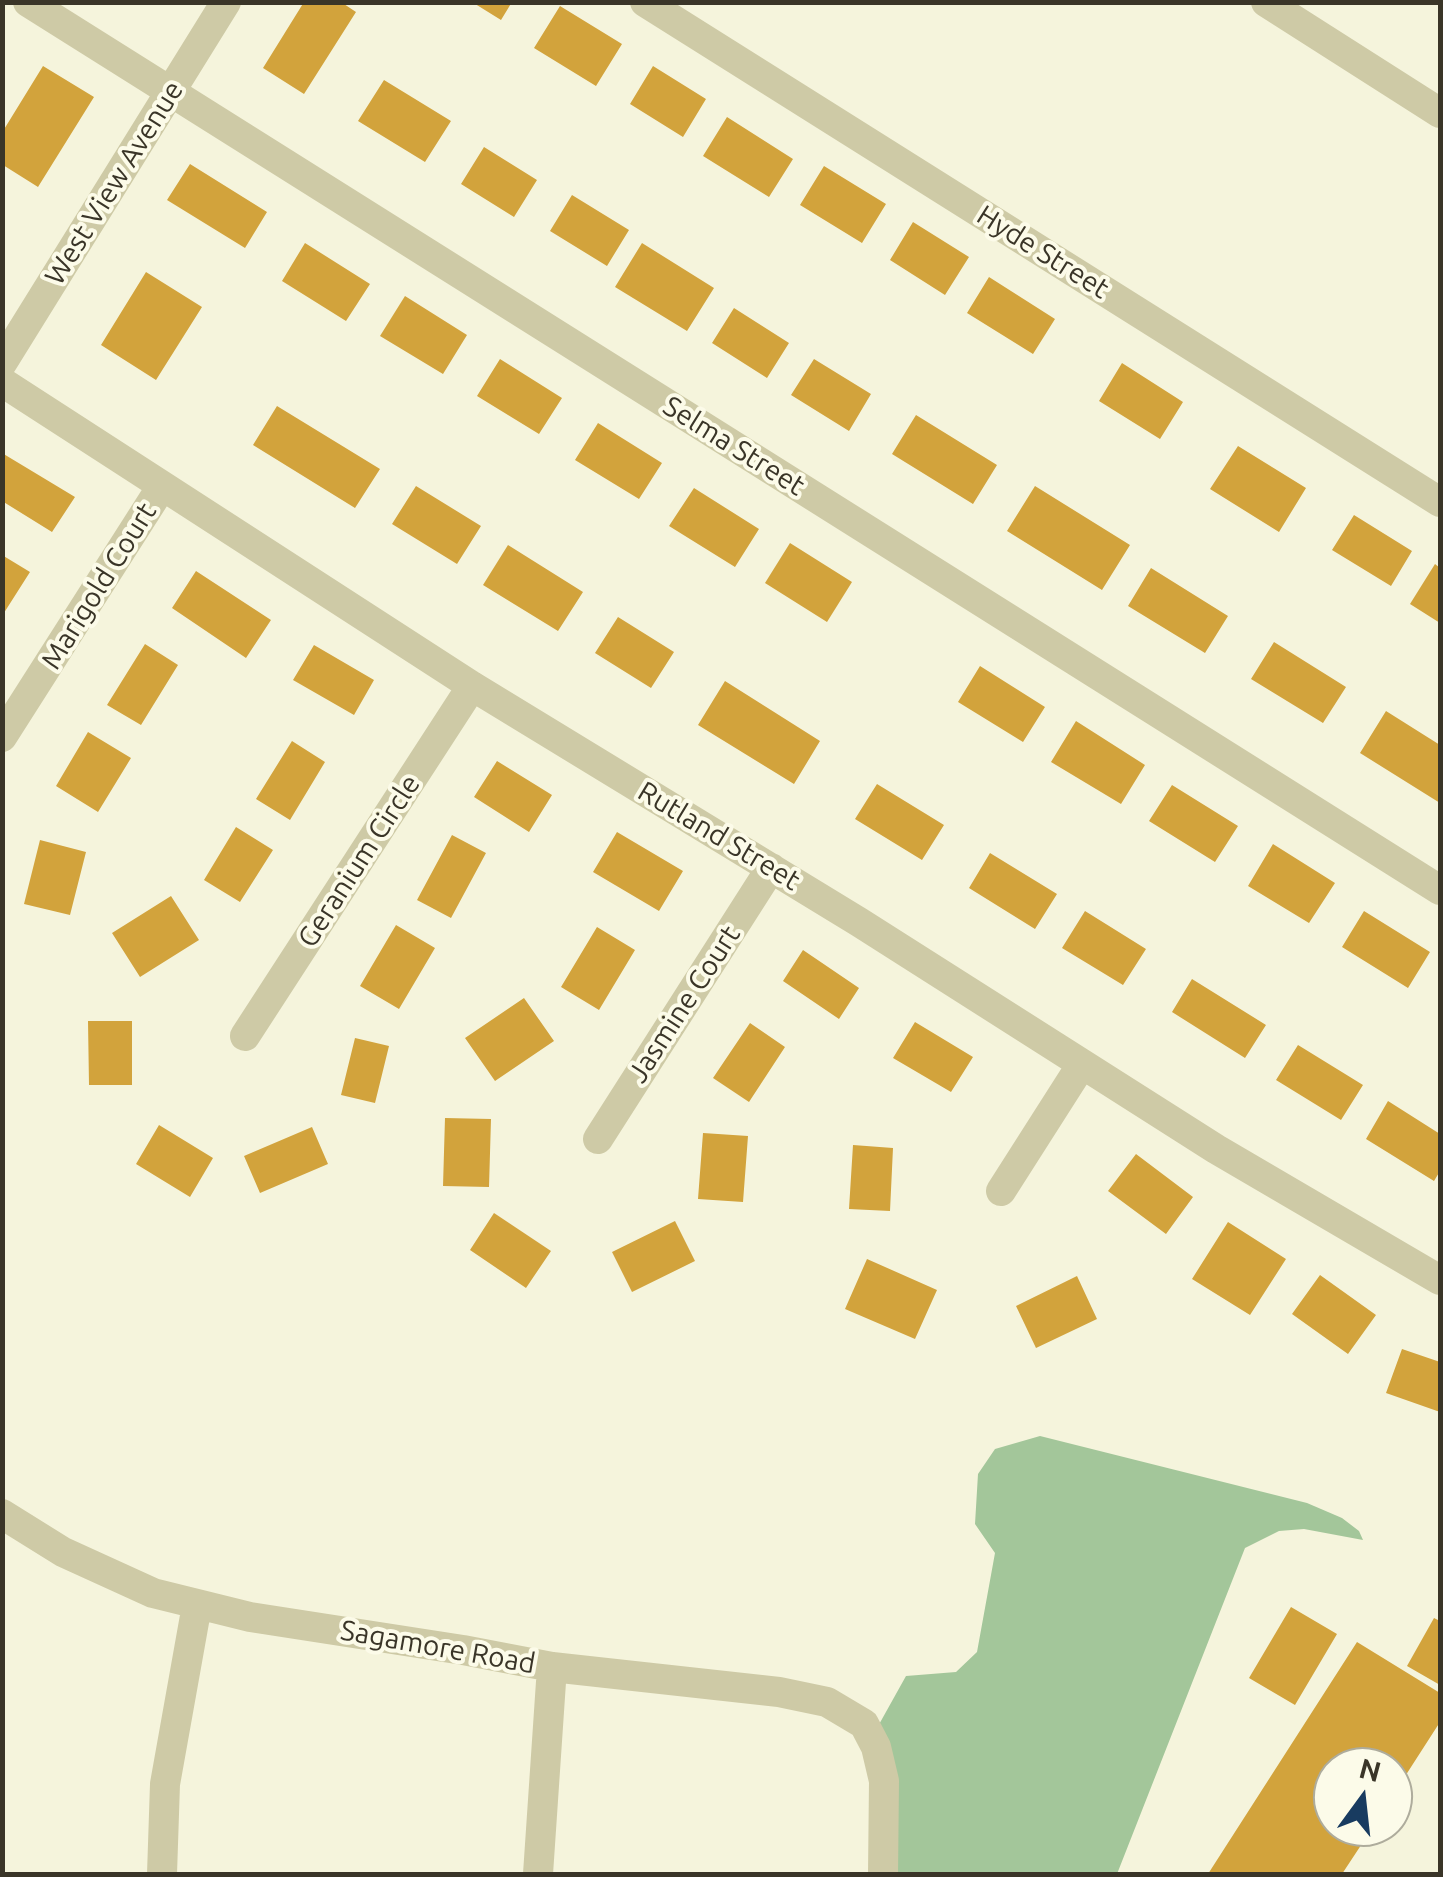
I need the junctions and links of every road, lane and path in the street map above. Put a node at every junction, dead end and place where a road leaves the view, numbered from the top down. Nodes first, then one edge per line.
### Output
1 (28, 2) edge
2 (226, 2) edge
3 (645, 2) edge
4 (1266, 2) edge
5 (170, 92) junction
6 (1440, 113) edge
7 (2, 362) edge
8 (2, 382) edge
9 (162, 486) junction
10 (1440, 502) edge
11 (472, 686) junction
12 (2, 736) edge
13 (771, 868) junction
14 (1440, 890) edge
15 (245, 1036) dead end
16 (1082, 1064) junction
17 (598, 1140) dead end
18 (1001, 1190) dead end
19 (1440, 1280) edge
20 (2, 1514) edge
21 (198, 1605) junction
22 (552, 1667) junction
23 (162, 1874) edge
24 (538, 1874) edge
25 (884, 1874) edge

1 - 5 street, Selma Street
2 - 5 street, West View Avenue
3 - 10 street, Hyde Street
4 - 6 street
5 - 7 street, West View Avenue
5 - 14 street, Selma Street
8 - 9 street, Rutland Street
9 - 11 street, Rutland Street
9 - 12 street, Marigold Court
11 - 13 street, Rutland Street
11 - 15 street, Geranium Circle
13 - 16 street, Rutland Street
13 - 17 street, Jasmine Court
16 - 18 street
16 - 19 street, Rutland Street
20 - 21 street, Sagamore Road
21 - 22 street, Sagamore Road
21 - 23 street
22 - 24 street
22 - 25 street, Sagamore Road

